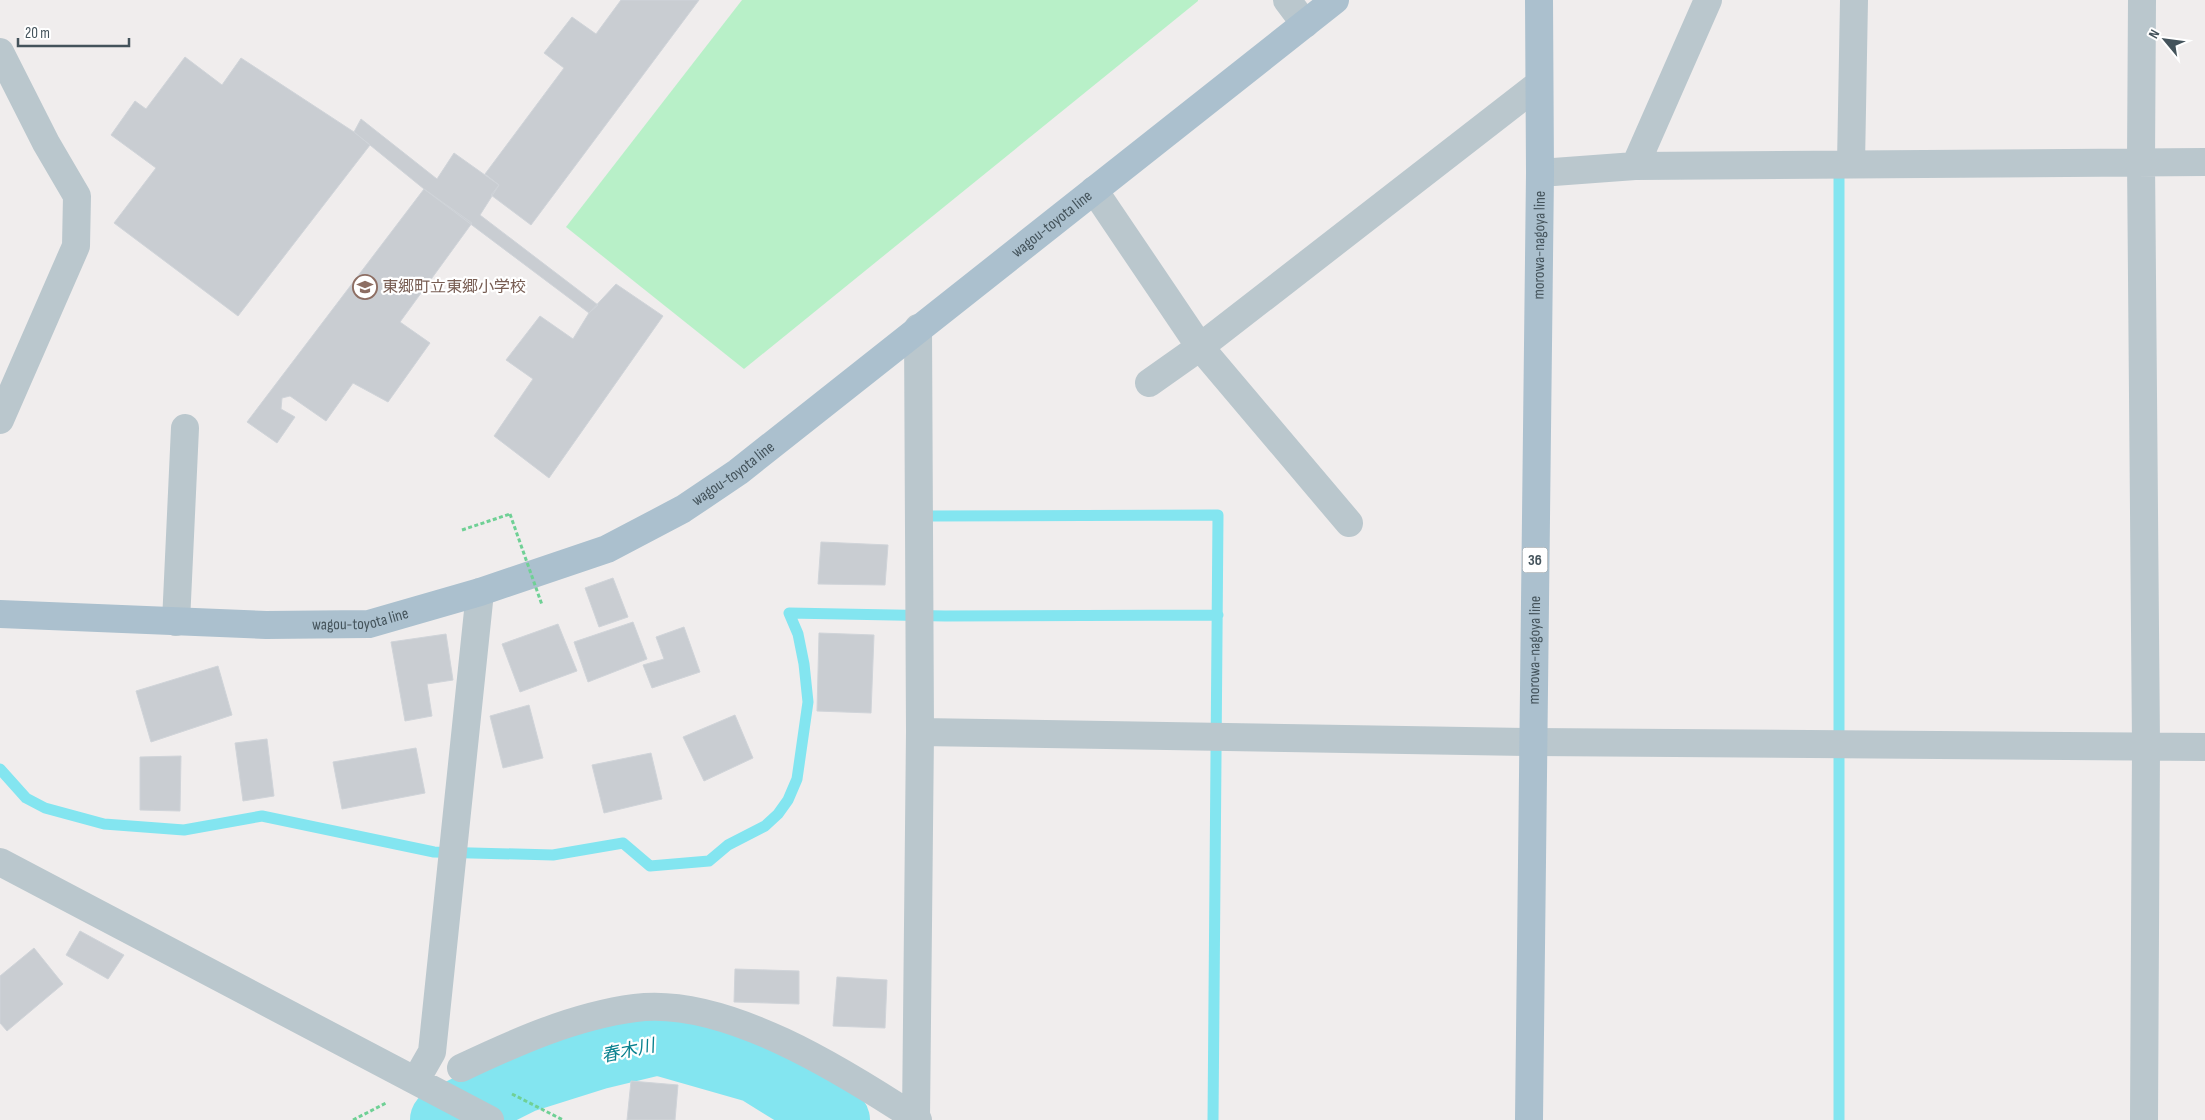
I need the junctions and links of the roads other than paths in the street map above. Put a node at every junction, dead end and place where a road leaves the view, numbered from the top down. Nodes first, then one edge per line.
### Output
1 (1287, 0) edge
2 (1335, 0) edge
3 (1539, 0) edge
4 (1708, 0) edge
5 (1854, 0) edge
6 (2142, 0) edge
7 (1305, 24) junction
8 (0, 52) edge
9 (1539, 84) junction
10 (2141, 162) junction
11 (2205, 162) edge
12 (1851, 164) junction
13 (1635, 166) junction
14 (1540, 173) junction
15 (1094, 190) junction
16 (918, 328) junction
17 (1200, 347) junction
18 (1149, 383) dead end
19 (0, 420) edge
20 (185, 428) dead end
21 (1350, 523) dead end
22 (480, 592) junction
23 (0, 614) edge
24 (176, 622) junction
25 (920, 732) junction
26 (1533, 742) junction
27 (2146, 746) junction
28 (2205, 747) edge
29 (0, 862) edge
30 (461, 1068) dead end
31 (421, 1082) junction
32 (917, 1119) edge
33 (490, 1120) edge
34 (1530, 1120) edge
35 (2144, 1120) edge

1 - 7 street
2 - 7 main road, wagou-toyota line
3 - 9 main road, morowa-nagoya line / 36
4 - 13 street
5 - 12 street
6 - 10 street
7 - 15 main road, wagou-toyota line
8 - 19 street
9 - 14 main road, morowa-nagoya line / 36
9 - 17 street
10 - 11 street
10 - 12 street
10 - 27 street
12 - 13 street
13 - 14 street
14 - 26 main road, morowa-nagoya line / 36
15 - 16 main road, wagou-toyota line
15 - 17 street
16 - 22 main road, wagou-toyota line
16 - 25 street
17 - 18 street
17 - 21 street
20 - 24 street
22 - 24 main road, wagou-toyota line
22 - 31 street
23 - 24 main road, wagou-toyota line
25 - 26 street
25 - 32 street
26 - 27 street
26 - 34 main road, morowa-nagoya line / 36
27 - 28 street
27 - 35 street
29 - 31 street
30 - 32 street
31 - 33 street

